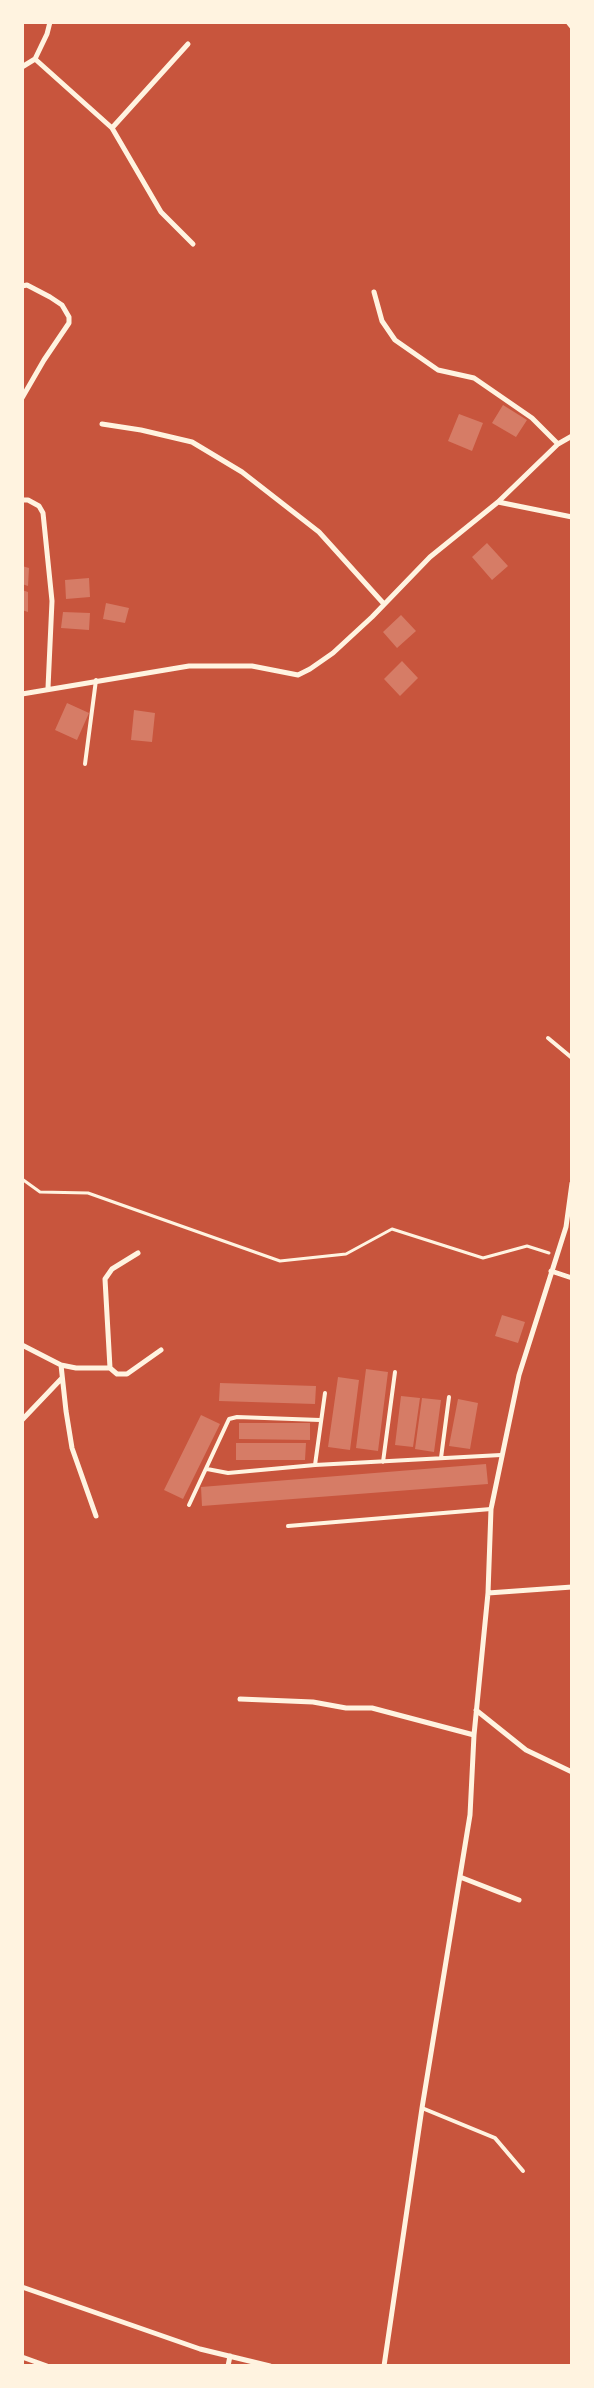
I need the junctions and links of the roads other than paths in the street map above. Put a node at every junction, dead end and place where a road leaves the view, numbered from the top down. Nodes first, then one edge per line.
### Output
1 (50, 22) edge
2 (568, 22) edge
3 (572, 27) edge
4 (188, 44) dead end
5 (35, 59) junction
6 (22, 67) edge
7 (112, 128) junction
8 (193, 244) dead end
9 (22, 286) edge
10 (374, 292) dead end
11 (22, 398) edge
12 (102, 424) dead end
13 (572, 436) edge
14 (558, 444) junction
15 (22, 500) edge
16 (498, 502) junction
17 (572, 517) edge
18 (384, 604) junction
19 (96, 680) junction
20 (48, 688) junction
21 (22, 694) edge
22 (85, 764) dead end
23 (548, 1038) dead end
24 (572, 1058) edge
25 (572, 1183) edge
26 (138, 1253) dead end
27 (552, 1270) junction
28 (572, 1278) edge
29 (22, 1345) edge
30 (161, 1350) dead end
31 (61, 1365) junction
32 (110, 1368) junction
33 (395, 1372) dead end
34 (62, 1378) junction
35 (325, 1393) dead end
36 (450, 1397) dead end
37 (22, 1420) edge
38 (320, 1420) junction
39 (501, 1455) junction
40 (441, 1458) junction
41 (383, 1462) junction
42 (315, 1465) junction
43 (207, 1469) junction
44 (189, 1505) dead end
45 (491, 1509) junction
46 (96, 1516) dead end
47 (288, 1526) dead end
48 (572, 1587) edge
49 (488, 1593) junction
50 (240, 1699) dead end
51 (476, 1710) junction
52 (474, 1735) junction
53 (572, 1772) edge
54 (460, 1877) junction
55 (519, 1900) dead end
56 (422, 2108) junction
57 (522, 2171) dead end
58 (22, 2288) edge
59 (230, 2356) junction
60 (22, 2357) edge
61 (47, 2366) edge
62 (228, 2366) edge
63 (270, 2366) edge
64 (384, 2366) edge

1 - 5 street
2 - 3 street
4 - 7 street
5 - 6 street
5 - 7 street
7 - 8 street
9 - 11 street
10 - 14 street
12 - 18 street
13 - 14 street
14 - 16 street
15 - 20 street
16 - 17 street
16 - 18 street
18 - 19 street
19 - 20 street
19 - 22 lane
20 - 21 street
23 - 24 lane
25 - 27 street
26 - 32 street
27 - 28 street
27 - 39 street
29 - 31 street
30 - 32 street
31 - 32 street
31 - 34 street
33 - 41 lane
34 - 37 street
34 - 46 street
35 - 38 lane
36 - 40 lane
38 - 42 lane
38 - 43 lane
39 - 40 lane
39 - 45 street
40 - 41 lane
41 - 42 lane
42 - 43 lane
43 - 44 lane
45 - 47 lane
45 - 49 street
48 - 49 street
49 - 51 street
50 - 52 street
51 - 52 street
51 - 53 street
52 - 54 street
54 - 55 street
54 - 56 street
56 - 57 lane
56 - 64 street
58 - 59 street
59 - 62 street
59 - 63 street
60 - 61 street

